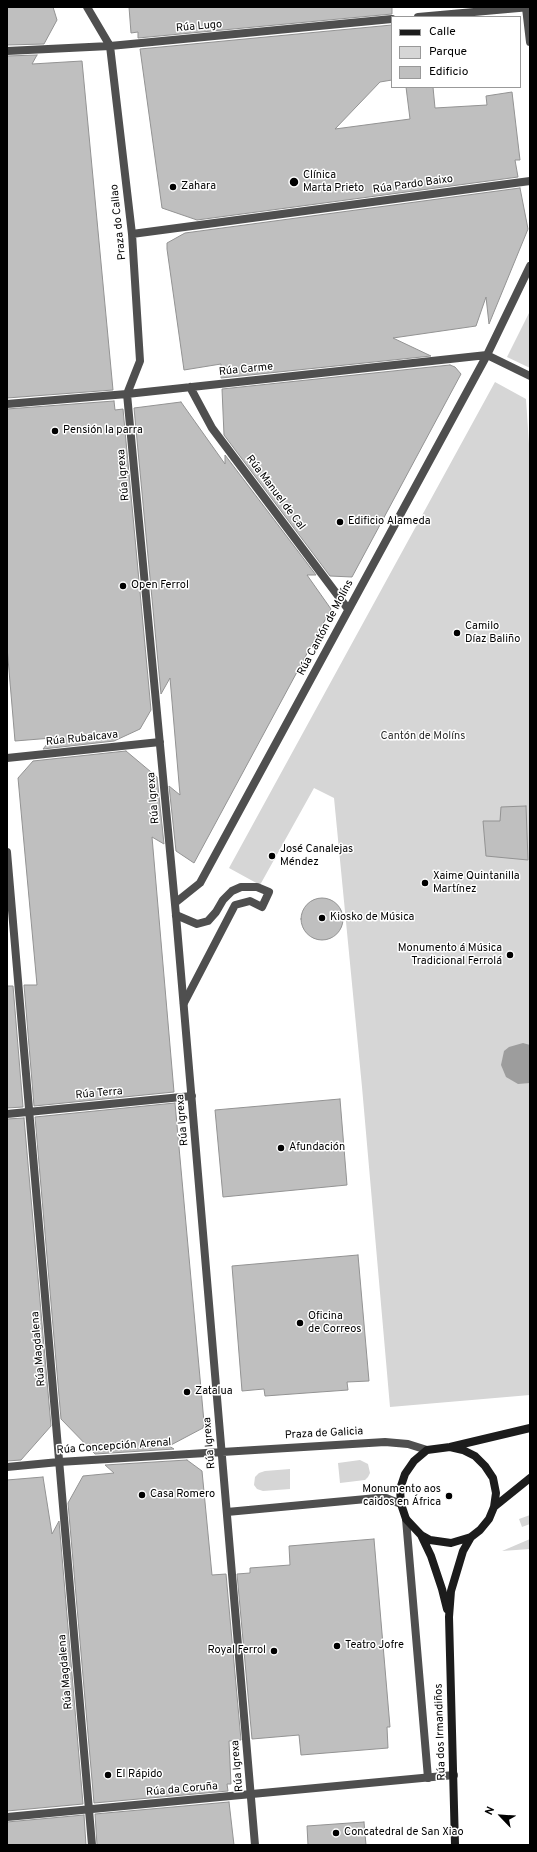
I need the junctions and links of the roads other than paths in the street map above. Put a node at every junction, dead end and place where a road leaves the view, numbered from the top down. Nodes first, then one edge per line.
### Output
1 (87, 7) edge
2 (530, 7) edge
3 (526, 8) edge
4 (430, 16) edge
5 (391, 19) edge
6 (530, 42) edge
7 (110, 46) junction
8 (7, 51) edge
9 (530, 181) edge
10 (132, 234) junction
11 (530, 266) edge
12 (487, 355) junction
13 (530, 376) edge
14 (190, 387) junction
15 (127, 394) junction
16 (7, 404) edge
17 (348, 608) junction
18 (160, 742) junction
19 (7, 758) edge
20 (7, 852) edge
21 (175, 903) junction
22 (176, 915) junction
23 (184, 1003) junction
24 (192, 1096) junction
25 (29, 1112) junction
26 (7, 1114) edge
27 (530, 1428) edge
28 (450, 1447) junction
29 (427, 1450) junction
30 (222, 1452) junction
31 (59, 1462) junction
32 (7, 1467) edge
33 (530, 1478) edge
34 (401, 1504) junction
35 (494, 1507) junction
36 (227, 1512) junction
37 (406, 1519) junction
38 (421, 1535) junction
39 (471, 1537) junction
40 (449, 1618) junction
41 (454, 1775) junction
42 (428, 1778) junction
43 (251, 1794) junction
44 (89, 1809) junction
45 (7, 1817) edge
46 (92, 1845) edge
47 (255, 1845) edge
48 (455, 1845) edge

1 - 7 street
2 - 3 street
3 - 4 street
3 - 6 street
5 - 7 street, Rúa Lugo
7 - 8 street, Rúa Lugo
7 - 10 street, Praza do Callao
9 - 10 street, Rúa Pardo Baixo
10 - 15 street, Praza do Callao
11 - 12 street, Rúa Cantón de Molíns
12 - 13 street
12 - 14 street, Rúa Carme
12 - 17 street, Rúa Cantón de Molíns
14 - 15 street, Rúa Carme
14 - 17 street, Rúa Manuel de Cal
15 - 16 street, Rúa Carme
15 - 18 street, Rúa Igrexa
17 - 21 street, Rúa Cantón de Molíns
18 - 19 street, Rúa Rubalcava
18 - 21 street, Rúa Igrexa
20 - 25 street, Rúa Magdalena
21 - 22 street, Rúa Igrexa
22 - 23 street, Rúa Igrexa
22 - 23 street
23 - 24 street, Rúa Igrexa
24 - 25 street, Rúa Terra
24 - 30 street, Rúa Igrexa
25 - 26 street, Rúa Terra
25 - 31 street, Rúa Magdalena
27 - 28 main road
28 - 29 main road
28 - 35 main road
29 - 30 street, Praza de Galicia
29 - 34 main road
30 - 31 street, Rúa Concepción Arenal
30 - 36 street, Rúa Igrexa
31 - 32 street, Rúa Concepción Arenal
31 - 44 street, Rúa Magdalena
33 - 35 main road
34 - 36 street
34 - 37 main road
35 - 39 main road
36 - 43 street, Rúa Igrexa
37 - 38 main road
37 - 42 street
38 - 39 main road
38 - 40 main road, Rúa dos Irmandiños
39 - 40 main road, Rúa dos Irmandiños
40 - 41 main road, Rúa dos Irmandiños
41 - 42 street, Rúa da Coruña
41 - 48 main road, Rúa dos Irmandiños
42 - 43 street, Rúa da Coruña
43 - 44 street, Rúa da Coruña
43 - 47 street, Rúa Igrexa
44 - 45 street, Rúa da Coruña
44 - 46 street, Rúa Magdalena

